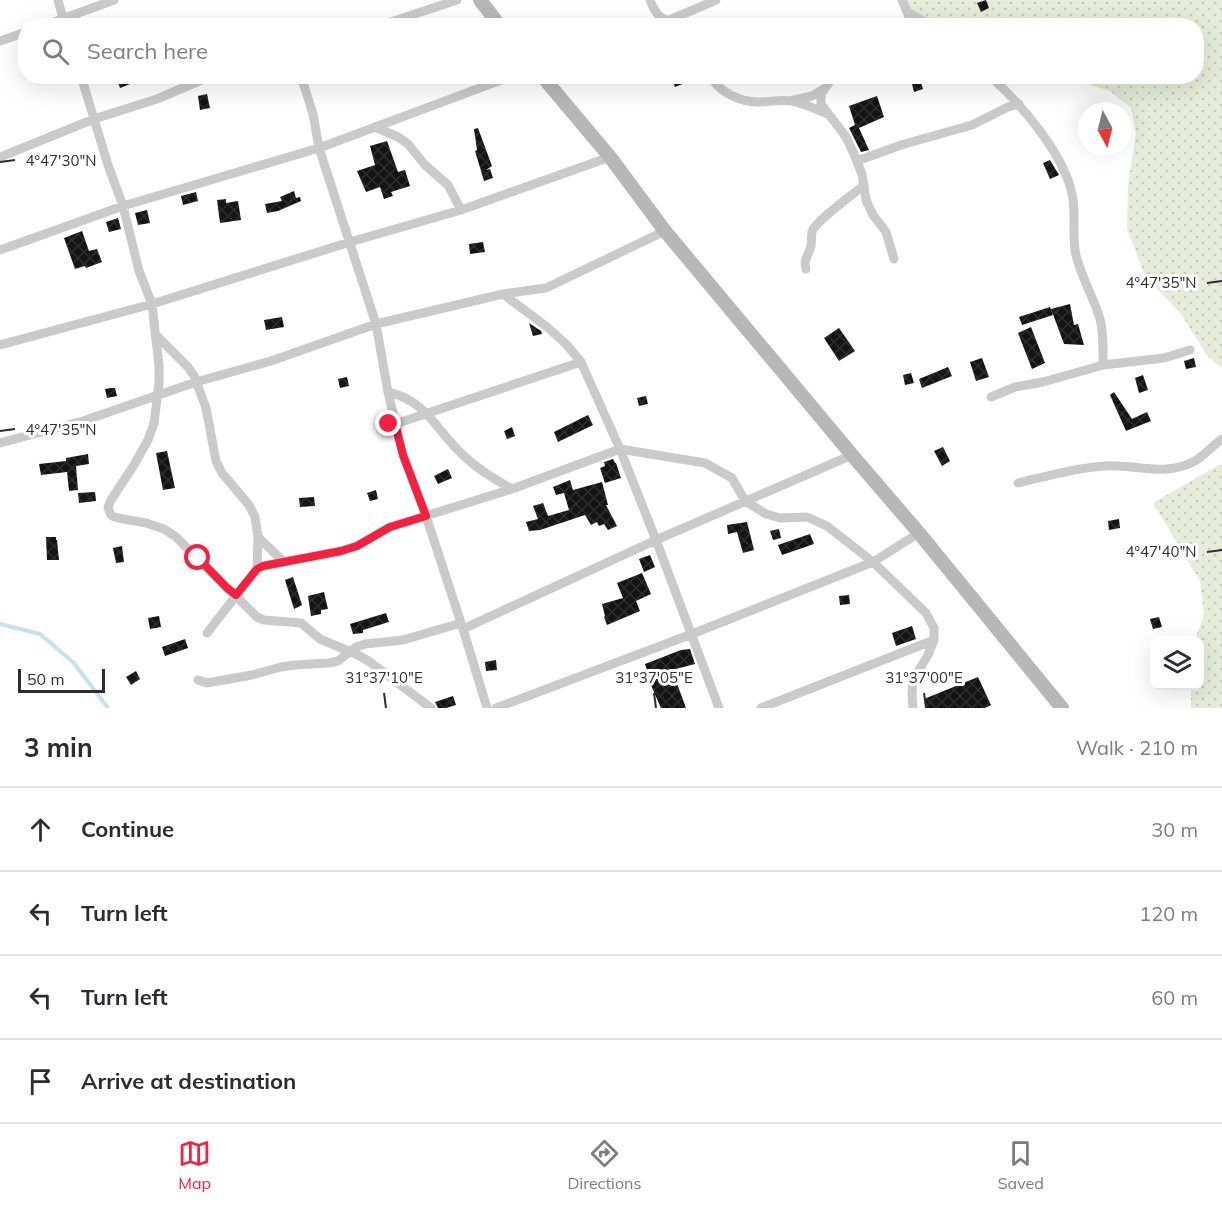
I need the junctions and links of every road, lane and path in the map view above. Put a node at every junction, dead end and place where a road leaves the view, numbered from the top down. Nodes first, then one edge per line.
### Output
1 (58, 0) edge
2 (114, 0) edge
3 (458, 0) edge
4 (480, 0) edge
5 (650, 0) edge
6 (716, 0) edge
7 (902, 0) edge
8 (907, 12) junction
9 (63, 18) edge
10 (73, 18) edge
11 (403, 18) edge
12 (494, 18) edge
13 (660, 18) edge
14 (674, 18) edge
15 (910, 18) edge
16 (918, 18) edge
17 (18, 35) edge
18 (0, 41) edge
19 (83, 84) edge
20 (192, 84) edge
21 (304, 84) edge
22 (491, 84) edge
23 (549, 84) edge
24 (715, 84) edge
25 (829, 84) edge
26 (998, 84) edge
27 (825, 88) junction
28 (791, 101) junction
29 (1019, 104) junction
30 (828, 114) junction
31 (94, 119) junction
32 (375, 127) junction
33 (319, 148) junction
34 (0, 157) edge
35 (610, 157) junction
36 (857, 161) junction
37 (864, 185) junction
38 (123, 206) junction
39 (461, 210) junction
40 (665, 231) junction
41 (350, 242) junction
42 (0, 250) edge
43 (894, 259) dead end
44 (806, 269) dead end
45 (503, 294) junction
46 (152, 304) junction
47 (376, 324) junction
48 (156, 335) junction
49 (0, 345) edge
50 (1190, 350) dead end
51 (582, 362) junction
52 (1103, 365) junction
53 (196, 382) junction
54 (388, 392) junction
55 (158, 396) junction
56 (991, 397) dead end
57 (428, 413) junction
58 (392, 424) junction
59 (1222, 439) edge
60 (0, 443) edge
61 (620, 449) junction
62 (852, 455) junction
63 (1018, 483) dead end
64 (512, 489) junction
65 (745, 501) junction
66 (426, 516) junction
67 (919, 533) junction
68 (258, 537) junction
69 (656, 540) junction
70 (283, 561) junction
71 (873, 562) junction
72 (257, 569) junction
73 (236, 595) junction
74 (462, 626) junction
75 (207, 633) dead end
76 (692, 634) junction
77 (934, 640) junction
78 (351, 652) junction
79 (198, 680) dead end
80 (431, 708) edge
81 (487, 708) edge
82 (496, 708) edge
83 (719, 708) edge
84 (761, 708) edge
85 (913, 708) edge
86 (1062, 708) edge

1 - 9 street
2 - 10 street
3 - 11 street
4 - 12 main road
5 - 13 street
6 - 14 street
7 - 8 street
8 - 15 street
8 - 16 street
17 - 18 street
19 - 31 street
20 - 31 street
21 - 33 street
22 - 32 street
23 - 35 main road
24 - 28 street
25 - 27 street
26 - 29 street
27 - 28 street
27 - 30 street
28 - 30 street
29 - 36 street
29 - 52 street
30 - 36 street
31 - 34 street
31 - 38 street
32 - 33 street
32 - 39 street
33 - 38 street
33 - 41 street
35 - 39 street
35 - 40 main road
36 - 37 street
37 - 43 street
37 - 44 street
38 - 42 street
38 - 46 street
39 - 41 street
40 - 45 street
40 - 62 main road
41 - 46 street
41 - 47 street
45 - 47 street
45 - 51 street
46 - 48 street
46 - 49 street
47 - 53 street
47 - 54 street
48 - 53 street
48 - 55 street
50 - 52 street
51 - 57 street
51 - 61 street
52 - 56 street
53 - 55 street
53 - 68 street
54 - 57 street
54 - 58 street
55 - 60 street
55 - 73 street
57 - 58 street
57 - 64 street
58 - 66 street
59 - 63 street
61 - 64 street
61 - 65 street
61 - 69 street
62 - 65 street
62 - 67 main road
64 - 66 street
65 - 69 street
65 - 71 street
66 - 70 street
66 - 74 street
67 - 71 street
67 - 86 main road
68 - 70 street
68 - 72 street
69 - 74 street
69 - 76 street
70 - 72 street
71 - 76 street
71 - 77 street
72 - 73 street
73 - 75 street
73 - 78 street
74 - 78 street
74 - 81 street
76 - 82 street
76 - 83 street
77 - 84 street
77 - 85 street
78 - 79 street
78 - 80 street

